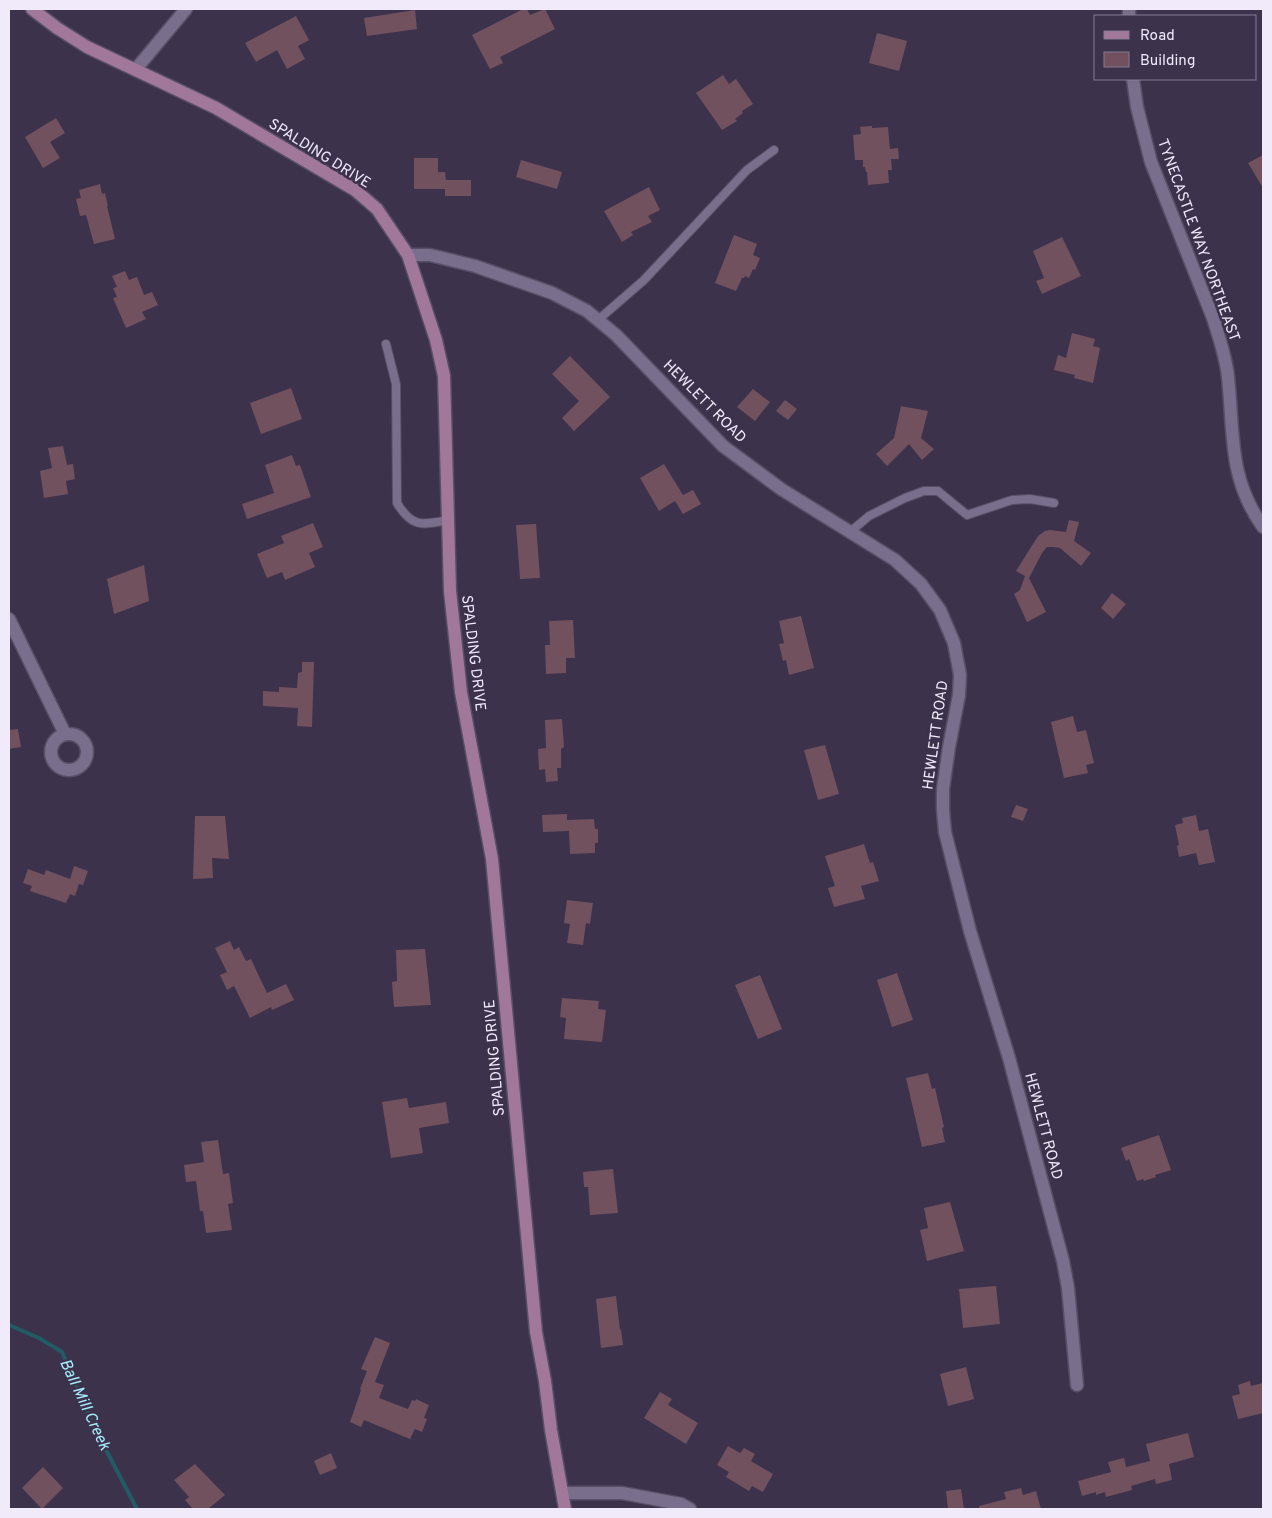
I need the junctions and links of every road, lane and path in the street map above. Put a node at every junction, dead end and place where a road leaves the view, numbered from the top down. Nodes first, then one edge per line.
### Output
1 (32, 9) edge
2 (186, 9) edge
3 (136, 69) junction
4 (1133, 80) edge
5 (774, 150) dead end
6 (408, 255) junction
7 (598, 320) junction
8 (386, 344) dead end
9 (1054, 502) dead end
10 (448, 520) junction
11 (1263, 527) edge
12 (850, 532) junction
13 (9, 619) edge
14 (65, 734) dead end
15 (1076, 1385) dead end
16 (563, 1493) junction
17 (565, 1509) edge
18 (690, 1509) edge

1 - 3 street, SPALDING DRIVE
2 - 3 street
3 - 6 street, SPALDING DRIVE
4 - 11 street, TYNECASTLE WAY NORTHEAST
5 - 7 lane
6 - 7 street, HEWLETT ROAD
6 - 10 street, SPALDING DRIVE
7 - 12 street, HEWLETT ROAD
8 - 10 lane
9 - 12 lane
10 - 16 street, SPALDING DRIVE
12 - 15 street, HEWLETT ROAD
13 - 14 street
16 - 17 street, SPALDING DRIVE
16 - 18 street

